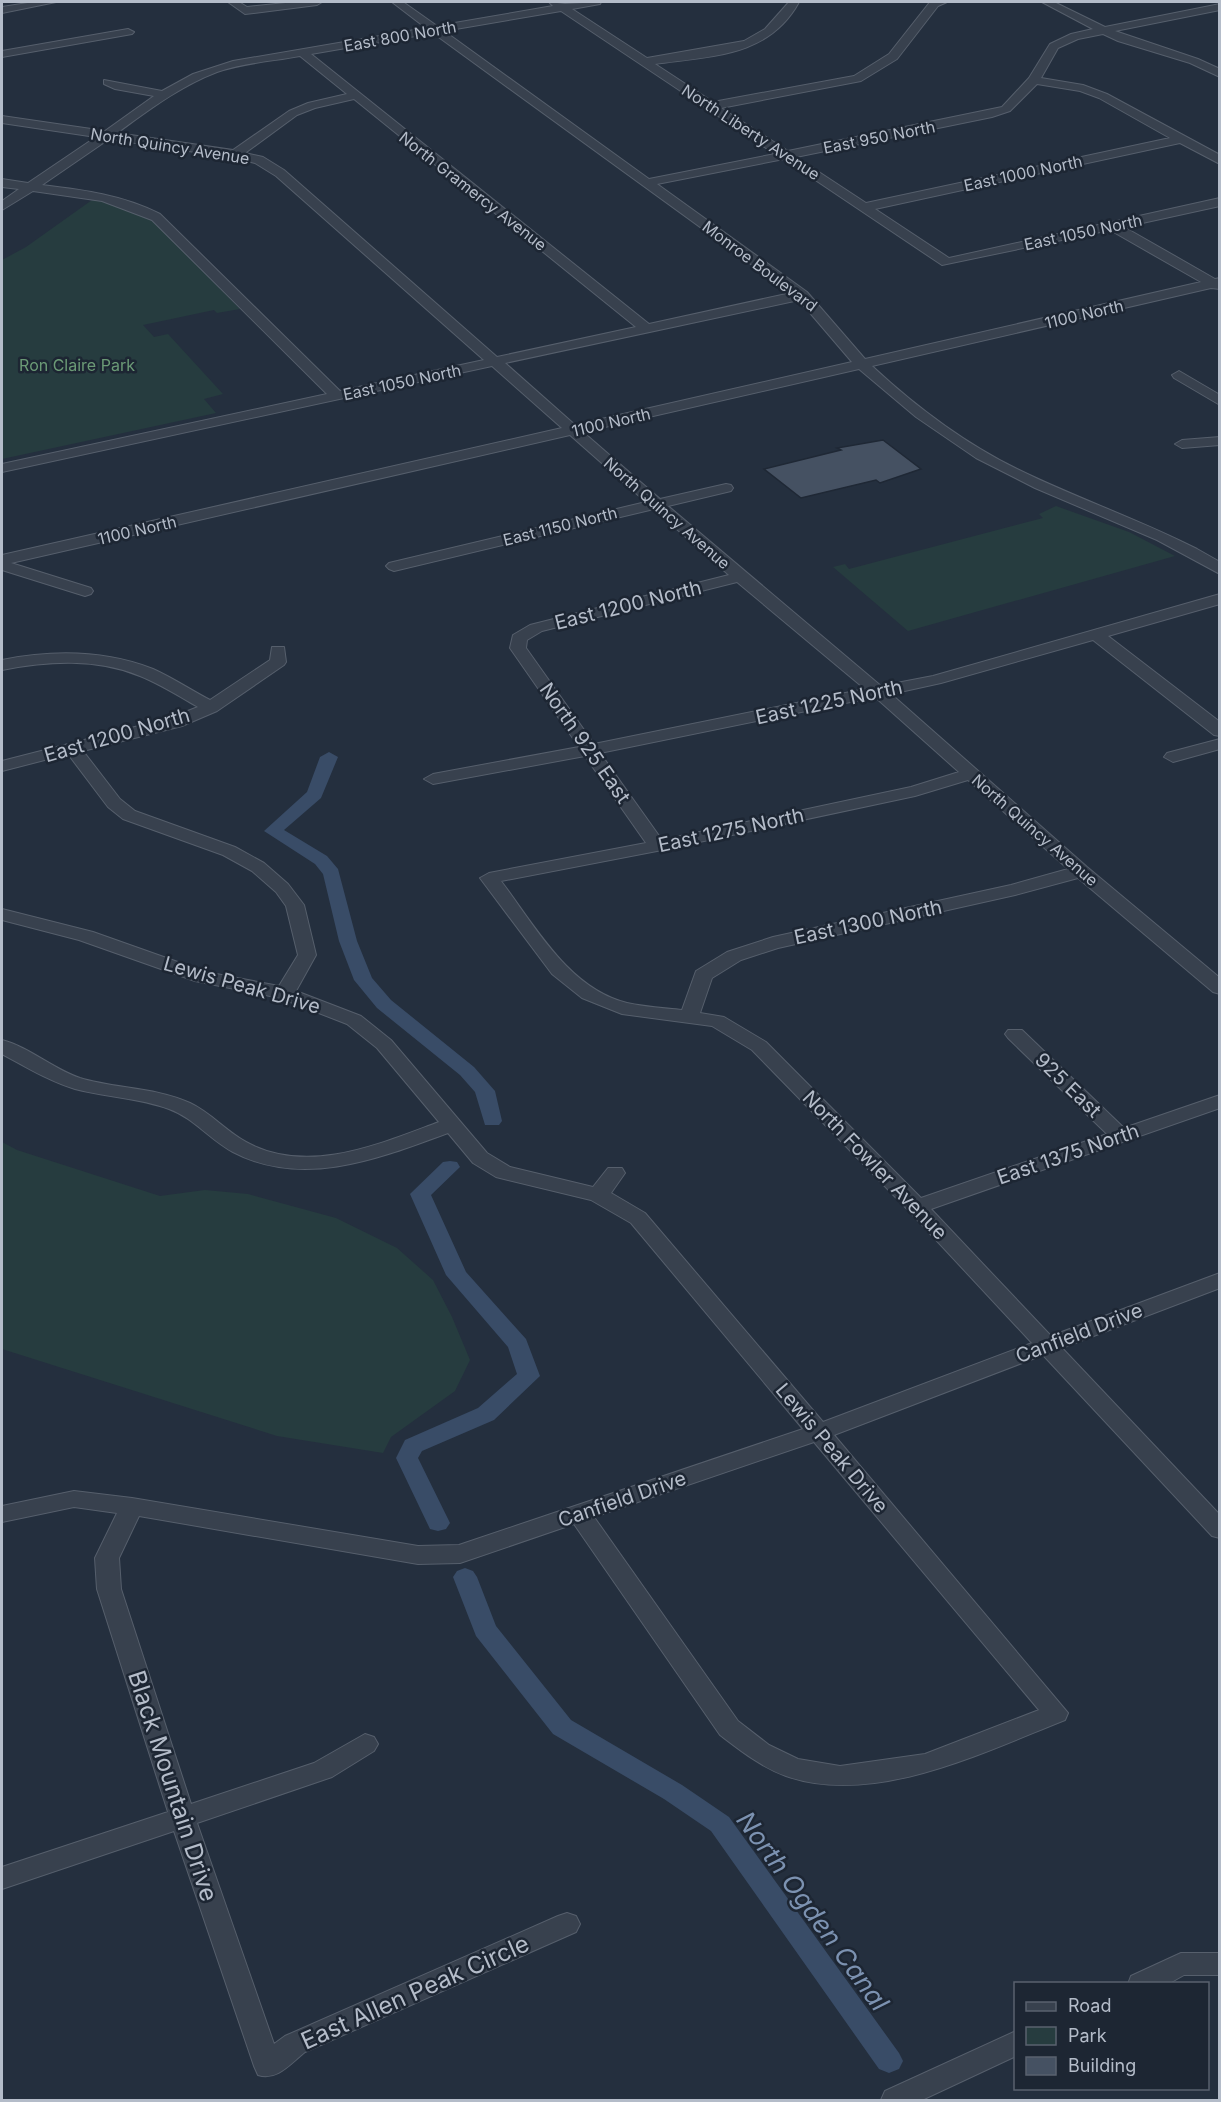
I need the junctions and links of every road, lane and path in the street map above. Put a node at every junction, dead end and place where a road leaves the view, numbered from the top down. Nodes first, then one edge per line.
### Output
1 (51, 2) edge
2 (233, 2) edge
3 (317, 2) edge
4 (397, 2) edge
5 (596, 2) edge
6 (794, 2) edge
7 (942, 2) edge
8 (1047, 2) edge
9 (558, 4) edge
10 (1220, 7) edge
11 (2, 10) edge
12 (1102, 29) junction
13 (437, 30) junction
14 (128, 32) dead end
15 (302, 52) junction
16 (2, 54) edge
17 (646, 62) junction
18 (1220, 74) edge
19 (1034, 80) junction
20 (108, 82) dead end
21 (162, 94) junction
22 (354, 96) junction
23 (711, 106) junction
24 (2, 119) edge
25 (107, 135) junction
26 (1181, 139) junction
27 (234, 154) junction
28 (788, 156) junction
29 (1220, 160) edge
30 (2, 183) edge
31 (646, 183) junction
32 (30, 187) junction
33 (1220, 202) edge
34 (2, 206) edge
35 (866, 207) junction
36 (1111, 225) junction
37 (947, 262) joint
38 (1217, 284) edge
39 (802, 295) junction
40 (646, 329) junction
41 (494, 362) junction
42 (863, 365) junction
43 (1179, 375) dead end
44 (337, 396) junction
45 (1220, 401) edge
46 (573, 431) junction
47 (1220, 441) edge
48 (1182, 444) dead end
49 (2, 468) edge
50 (726, 488) dead end
51 (657, 503) junction
52 (2, 563) edge
53 (394, 566) dead end
54 (1220, 569) edge
55 (740, 577) junction
56 (85, 591) dead end
57 (1220, 599) edge
58 (1097, 635) junction
59 (519, 638) joint
60 (278, 650) dead end
61 (2, 665) edge
62 (880, 693) junction
63 (211, 707) junction
64 (1220, 730) edge
65 (1220, 744) edge
66 (72, 748) junction
67 (589, 750) junction
68 (1173, 757) dead end
69 (2, 766) edge
70 (970, 774) junction
71 (433, 779) dead end
72 (657, 846) junction
73 (1081, 871) junction
74 (489, 878) joint
75 (2, 915) edge
76 (1220, 988) edge
77 (285, 993) junction
78 (689, 1018) junction
79 (1015, 1034) dead end
80 (2, 1046) edge
81 (1220, 1101) edge
82 (452, 1125) junction
83 (1121, 1136) junction
84 (615, 1173) dead end
85 (598, 1195) junction
86 (917, 1207) junction
87 (1220, 1280) edge
88 (1046, 1346) junction
89 (819, 1432) junction
90 (132, 1506) junction
91 (2, 1514) edge
92 (579, 1514) junction
93 (1220, 1530) edge
94 (365, 1744) dead end
95 (183, 1818) junction
96 (2, 1878) edge
97 (567, 1924) dead end
98 (1220, 1964) edge
99 (1143, 1982) edge
100 (1014, 2044) edge
101 (268, 2066) joint
102 (895, 2100) edge

1 - 11 street
2 - 3 street
4 - 13 street, Monroe Boulevard
5 - 9 street, East 800 North
6 - 17 street
7 - 23 street
8 - 12 street
9 - 13 street, East 800 North
9 - 17 street, North Liberty Avenue
10 - 12 street
12 - 18 street
12 - 19 street
13 - 15 street, East 800 North
13 - 31 street, Monroe Boulevard
14 - 16 street
15 - 21 street, East 800 North
15 - 22 street, North Gramercy Avenue
17 - 23 street, North Liberty Avenue
19 - 26 street
19 - 28 street, East 950 North
20 - 21 street
21 - 25 street, East 800 North
22 - 27 street
22 - 40 street, North Gramercy Avenue
23 - 28 street, North Liberty Avenue
24 - 25 street, North Quincy Avenue
25 - 27 street, North Quincy Avenue
25 - 32 street, East 800 North
26 - 29 street
26 - 35 street, East 1000 North
27 - 41 street, North Quincy Avenue
28 - 31 street, East 950 North
28 - 35 street, North Liberty Avenue
30 - 32 street
31 - 39 street, Monroe Boulevard
32 - 34 street, East 800 North
32 - 44 street
33 - 36 street, East 1050 North
35 - 37 street, North Liberty Avenue
36 - 37 street, East 1050 North
36 - 38 street
38 - 42 street, 1100 North
39 - 40 street, East 1050 North
39 - 42 street, Monroe Boulevard
40 - 41 street, East 1050 North
41 - 44 street, East 1050 North
41 - 46 street, North Quincy Avenue
42 - 46 street, 1100 North
42 - 54 street, Monroe Boulevard
43 - 45 street
44 - 49 street, East 1050 North
46 - 51 street, North Quincy Avenue
46 - 52 street, 1100 North
47 - 48 street
50 - 51 street, East 1150 North
51 - 53 street, East 1150 North
51 - 55 street, North Quincy Avenue
52 - 56 street
55 - 59 street, East 1200 North
55 - 62 street, North Quincy Avenue
57 - 58 street, East 1225 North
58 - 62 street, East 1225 North
58 - 64 street
59 - 67 street, North 925 East
60 - 63 street, East 1200 North
61 - 63 street
62 - 67 street, East 1225 North
62 - 70 street, North Quincy Avenue
63 - 66 street, East 1200 North
65 - 68 street
66 - 69 street, East 1200 North
66 - 77 street
67 - 71 street, East 1225 North
67 - 72 street, North 925 East
70 - 72 street, East 1275 North
70 - 73 street, North Quincy Avenue
72 - 74 street, East 1275 North
73 - 76 street, North Quincy Avenue
73 - 78 street, East 1300 North
74 - 78 street, North Fowler Avenue
75 - 77 street, Lewis Peak Drive
77 - 82 street, Lewis Peak Drive
78 - 86 street, North Fowler Avenue
79 - 83 street, 925 East
80 - 82 street
81 - 83 street, East 1375 North
82 - 85 street, Lewis Peak Drive
83 - 86 street, East 1375 North
84 - 85 street
85 - 89 street, Lewis Peak Drive
86 - 88 street, North Fowler Avenue
87 - 88 street, Canfield Drive
88 - 89 street, Canfield Drive
88 - 93 street, North Fowler Avenue
89 - 92 street, Canfield Drive
89 - 92 street, Lewis Peak Drive
90 - 91 street, Canfield Drive
90 - 92 street, Canfield Drive
90 - 95 street, Black Mountain Drive
94 - 95 street
95 - 96 street
95 - 101 street, Black Mountain Drive
97 - 101 street, East Allen Peak Circle
98 - 99 street
100 - 102 street

